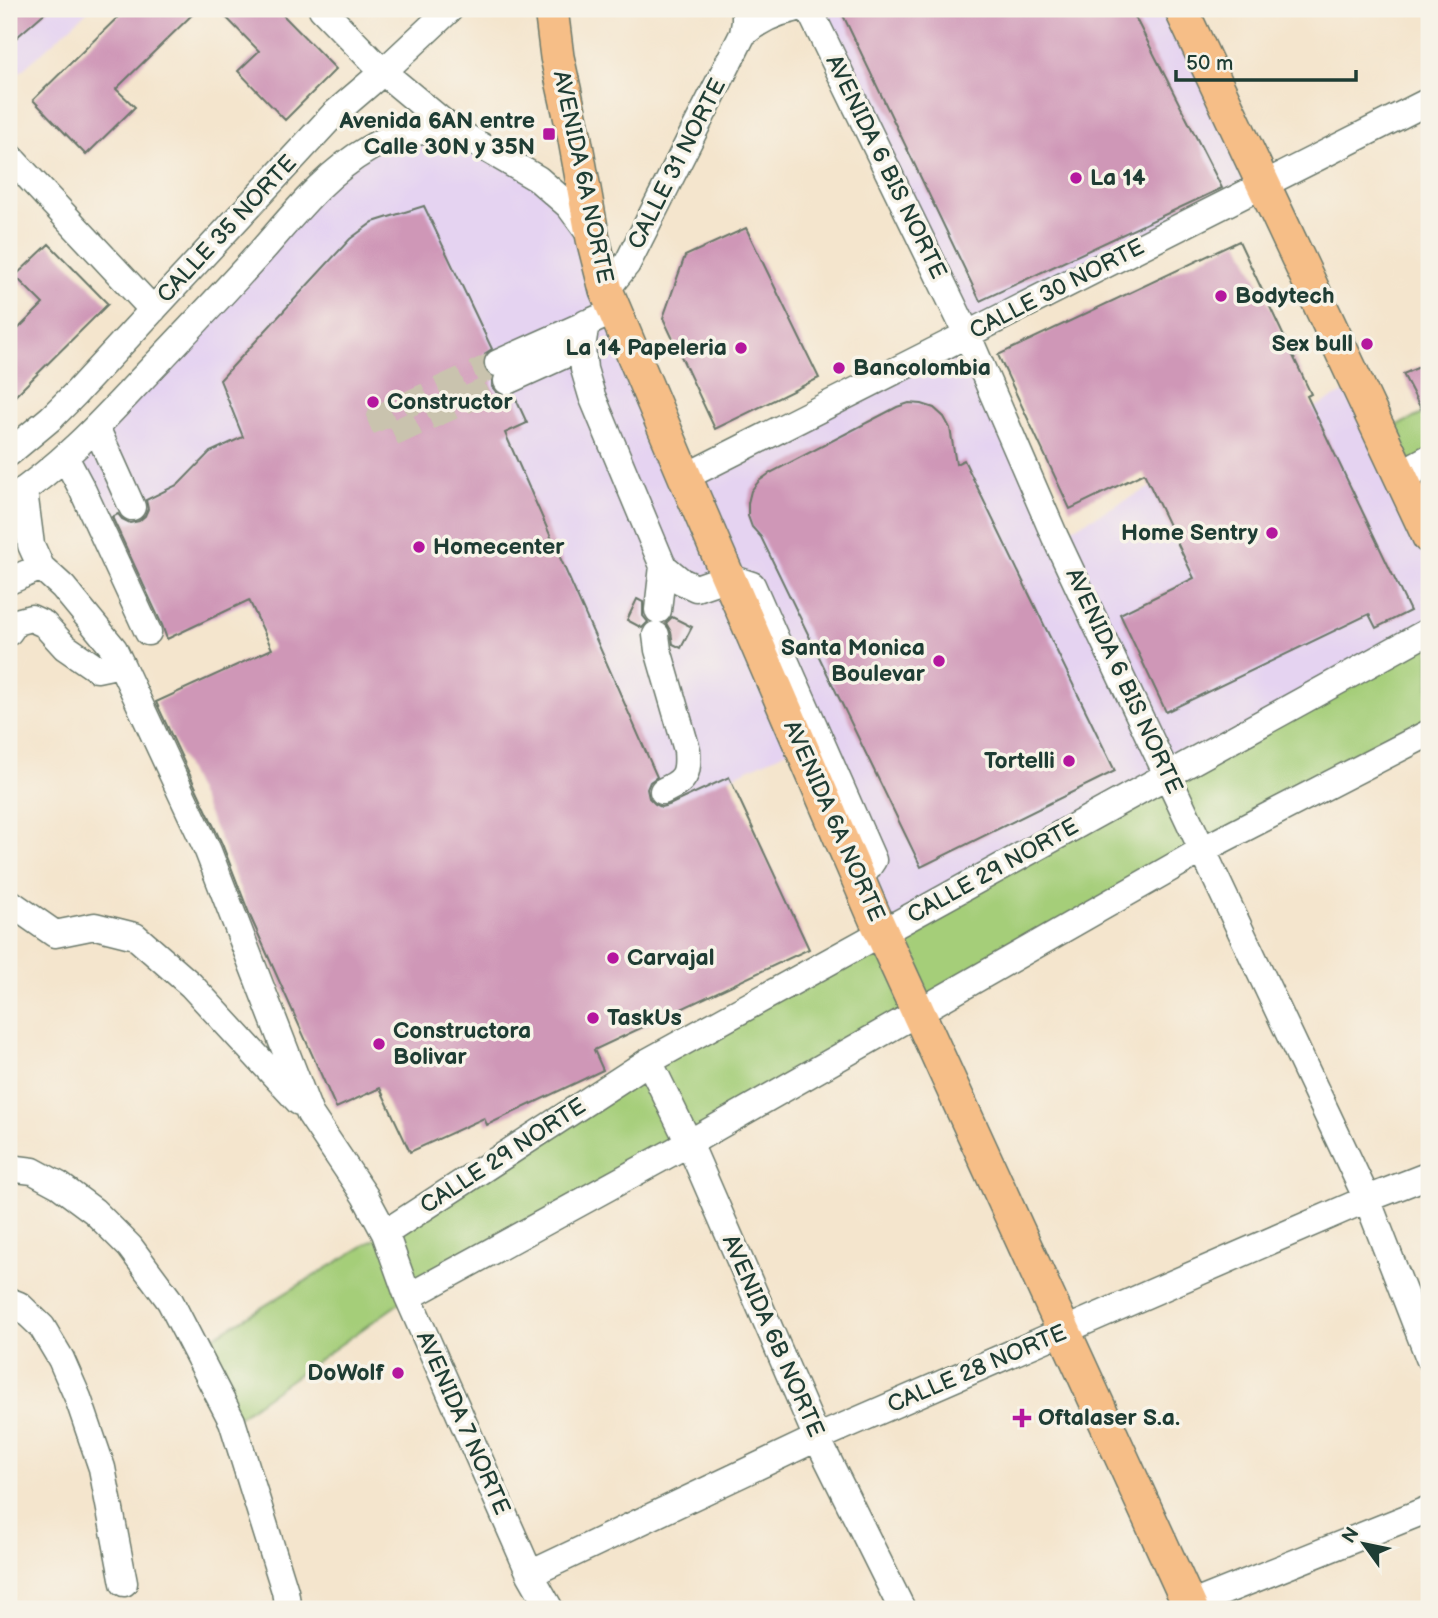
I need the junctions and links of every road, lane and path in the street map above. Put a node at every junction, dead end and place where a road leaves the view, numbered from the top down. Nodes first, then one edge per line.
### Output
1 (322, 9) edge
2 (450, 9) edge
3 (551, 9) edge
4 (794, 9) edge
5 (809, 9) edge
6 (1181, 9) edge
7 (744, 21) edge
8 (383, 72) junction
9 (1429, 101) edge
10 (449, 127) junction
11 (9, 156) edge
12 (1263, 185) junction
13 (593, 239) junction
14 (153, 310) junction
15 (597, 318) junction
16 (967, 334) junction
17 (503, 372) tunnel mouth
18 (96, 427) junction
19 (9, 453) edge
20 (65, 457) junction
21 (1410, 466) edge
22 (685, 477) junction
23 (16, 496) edge
24 (132, 507) dead end
25 (1429, 537) edge
26 (27, 548) edge
27 (663, 566) junction
28 (728, 577) junction
29 (9, 581) edge
30 (1429, 631) edge
31 (9, 632) edge
32 (148, 632) dead end
33 (121, 664) junction
34 (1429, 733) edge
35 (1168, 775) junction
36 (663, 792) dead end
37 (1203, 849) junction
38 (9, 902) edge
39 (882, 932) junction
40 (919, 1012) junction
41 (649, 1060) junction
42 (310, 1114) junction
43 (689, 1143) junction
44 (9, 1168) edge
45 (1429, 1175) edge
46 (1367, 1199) junction
47 (385, 1233) junction
48 (408, 1297) junction
49 (9, 1301) edge
50 (1064, 1331) junction
51 (1429, 1358) edge
52 (817, 1438) junction
53 (1429, 1508) edge
54 (530, 1574) junction
55 (124, 1583) dead end
56 (1186, 1608) edge
57 (288, 1609) edge
58 (550, 1609) edge
59 (902, 1609) edge

1 - 8 street
2 - 8 street, CALLE 35 NORTE
3 - 13 main road, AVENIDA 6A NORTE
4 - 7 street
5 - 16 street, AVENIDA 6 BIS NORTE
6 - 12 main road
7 - 15 street, CALLE 31 NORTE
8 - 10 street
8 - 14 street, CALLE 35 NORTE
9 - 12 street, CALLE 30 NORTE
10 - 13 street
10 - 18 street, CALLE 35 NORTE
11 - 14 street
12 - 16 street, CALLE 30 NORTE
12 - 21 main road
13 - 15 main road, AVENIDA 6A NORTE
14 - 19 street, CALLE 35 NORTE
15 - 17 street
15 - 22 main road, AVENIDA 6A NORTE
15 - 27 street
16 - 22 street, CALLE 30 NORTE
16 - 35 street, AVENIDA 6 BIS NORTE
18 - 20 street, CALLE 35 NORTE
18 - 24 street
20 - 23 street, CALLE 35 NORTE
20 - 32 street
21 - 25 main road
22 - 28 main road, AVENIDA 6A NORTE
23 - 26 street
26 - 29 street
26 - 33 street
27 - 28 street
27 - 36 street
28 - 39 main road, AVENIDA 6A NORTE
30 - 35 street, CALLE 29 NORTE
31 - 33 street
33 - 42 street
34 - 37 street
35 - 37 street, AVENIDA 6 BIS NORTE
35 - 39 street, CALLE 29 NORTE
37 - 40 street
37 - 46 street, AVENIDA 6 BIS NORTE
38 - 42 street
39 - 40 main road, AVENIDA 6A NORTE
39 - 41 street, CALLE 29 NORTE
40 - 43 street
40 - 50 main road, AVENIDA 6A NORTE
41 - 43 street, AVENIDA 6B NORTE
41 - 47 street, CALLE 29 NORTE
42 - 47 street, AVENIDA 7 NORTE
43 - 48 street
43 - 52 street, AVENIDA 6B NORTE
44 - 57 street
45 - 46 street, CALLE 28 NORTE
46 - 50 street, CALLE 28 NORTE
46 - 51 street, AVENIDA 6 BIS NORTE
47 - 48 street, AVENIDA 7 NORTE
48 - 54 street, AVENIDA 7 NORTE
49 - 55 street
50 - 52 street, CALLE 28 NORTE
50 - 56 main road, AVENIDA 6A NORTE
52 - 54 street, CALLE 28 NORTE
52 - 59 street, AVENIDA 6B NORTE
53 - 56 street
54 - 58 street, AVENIDA 7 NORTE

